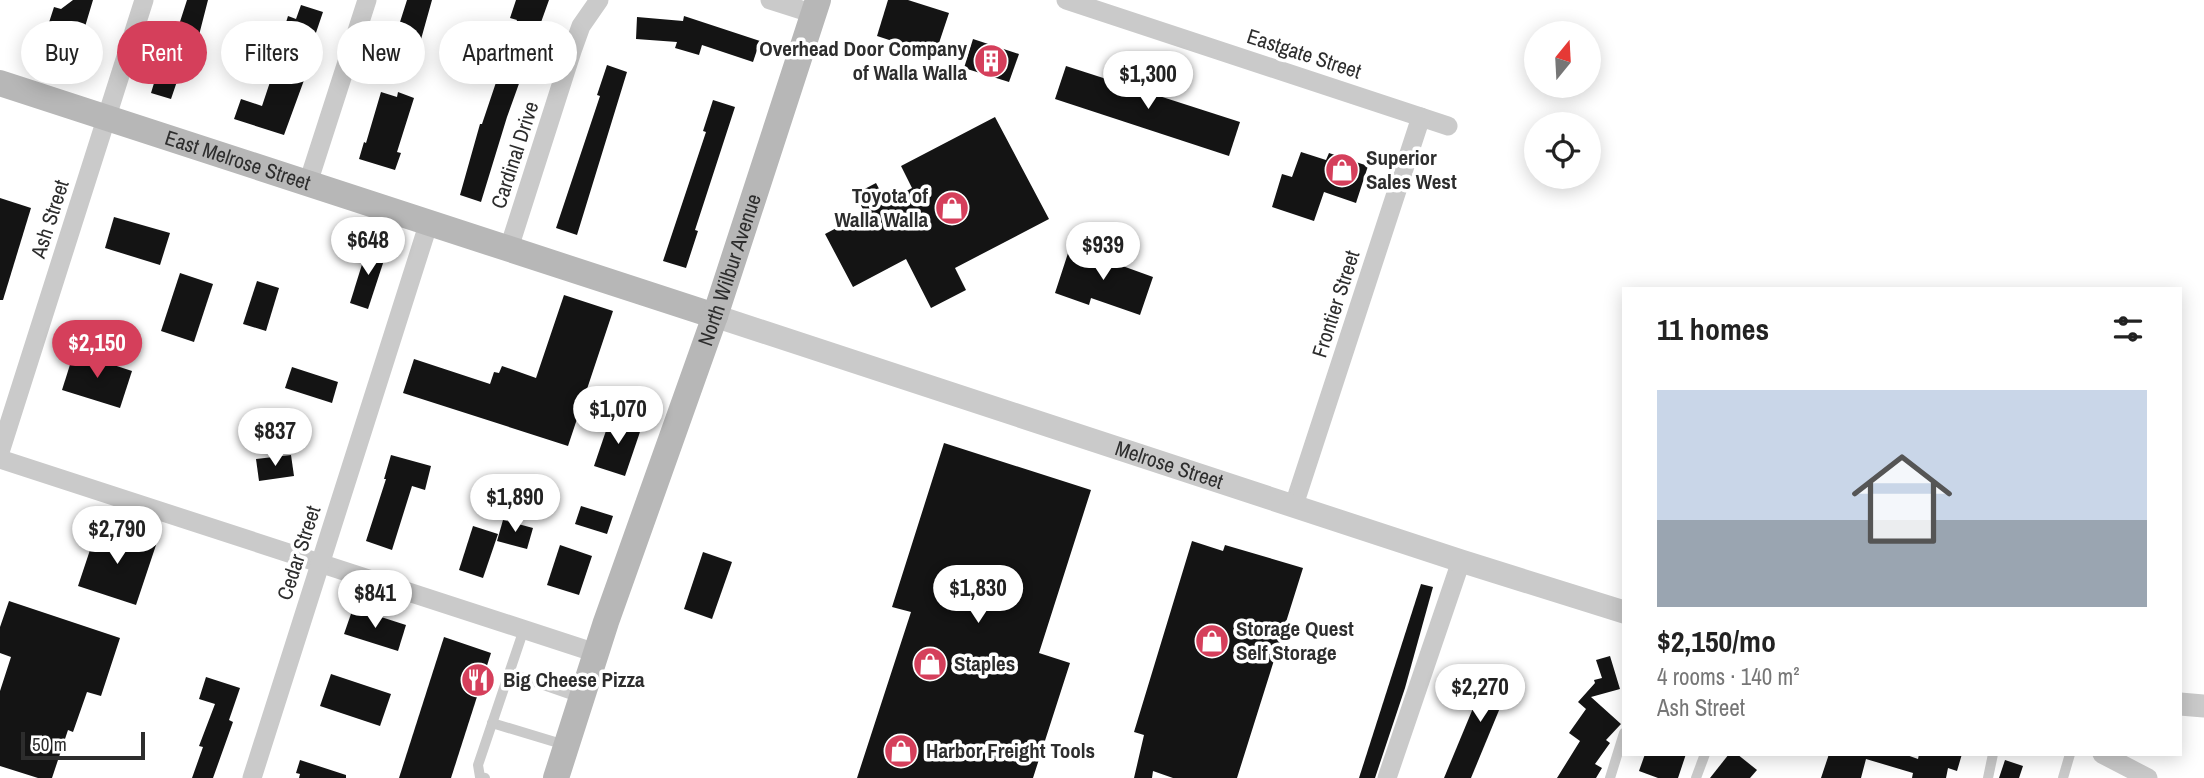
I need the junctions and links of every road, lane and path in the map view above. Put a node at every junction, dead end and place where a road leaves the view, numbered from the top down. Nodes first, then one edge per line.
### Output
1 (144, 0) edge
2 (367, 0) edge
3 (599, 0) edge
4 (770, 0) edge
5 (1066, 0) edge
6 (816, 7) edge
7 (0, 83) edge
8 (106, 117) junction
9 (1421, 117) junction
10 (1448, 125) dead end
11 (308, 183) junction
12 (429, 222) junction
13 (509, 248) junction
14 (715, 316) junction
15 (0, 452) edge
16 (0, 459) edge
17 (1294, 505) junction
18 (1461, 561) junction
19 (320, 563) junction
20 (1622, 611) edge
21 (524, 629) junction
22 (596, 653) junction
23 (509, 673) junction
24 (581, 698) junction
25 (2182, 704) edge
26 (2204, 706) edge
27 (492, 723) junction
28 (1622, 739) edge
29 (566, 746) junction
30 (1704, 756) edge
31 (1993, 756) edge
32 (2069, 756) edge
33 (2105, 756) edge
34 (2139, 776) edge
35 (251, 778) edge
36 (485, 778) edge
37 (556, 778) edge
38 (1387, 778) edge
39 (1610, 778) edge
40 (1696, 778) edge
41 (1988, 778) edge
42 (2063, 778) edge

1 - 8 street, Ash Street
2 - 11 street
3 - 13 street, Cardinal Drive
4 - 6 street
5 - 9 street, Eastgate Street
6 - 14 main road, North Wilbur Avenue
7 - 8 main road, East Melrose Street
8 - 11 main road, East Melrose Street
8 - 15 street, Ash Street
9 - 10 street, Eastgate Street
9 - 17 street, Frontier Street
11 - 12 main road, East Melrose Street
12 - 13 main road, East Melrose Street
12 - 19 street, Cedar Street
13 - 14 main road, East Melrose Street
14 - 17 street, Melrose Street
14 - 22 main road, North Wilbur Avenue
16 - 19 street
17 - 18 street, Melrose Street
18 - 20 street, Melrose Street
18 - 38 street
19 - 21 street
19 - 35 street, Cedar Street
21 - 22 street
21 - 23 lane
22 - 24 main road, North Wilbur Avenue
23 - 24 lane
23 - 27 lane
24 - 29 main road, North Wilbur Avenue
25 - 26 street
27 - 29 lane
27 - 36 lane
28 - 39 lane
29 - 37 main road, North Wilbur Avenue
30 - 40 lane
31 - 41 lane
32 - 42 lane
33 - 34 street

